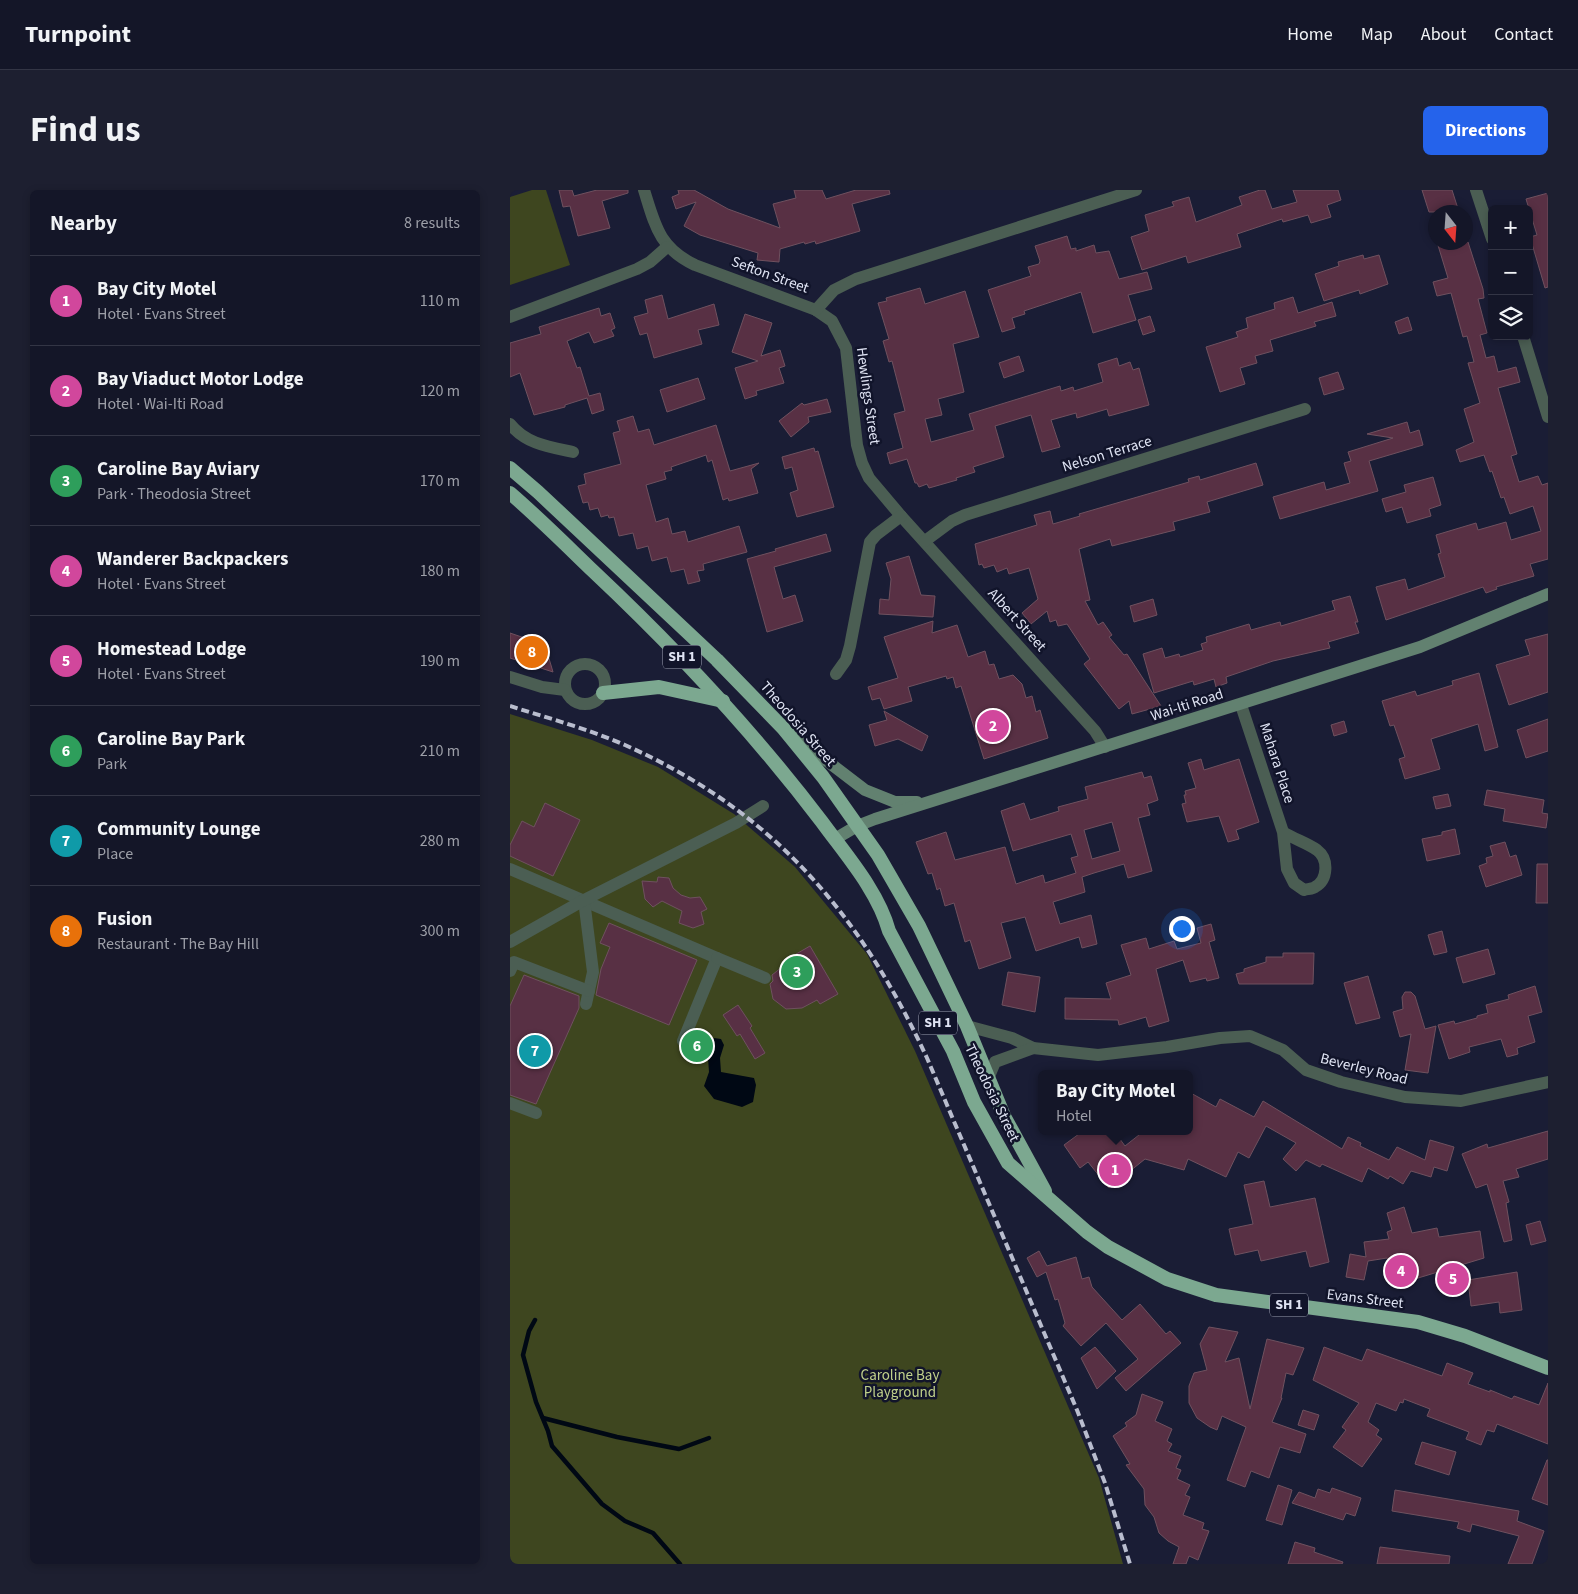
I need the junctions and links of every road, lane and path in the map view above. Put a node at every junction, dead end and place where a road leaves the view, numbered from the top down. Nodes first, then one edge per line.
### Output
1 (644, 190) edge
2 (1136, 190) edge
3 (1476, 190) edge
4 (1488, 227) edge
5 (667, 247) junction
6 (816, 310) junction
7 (510, 318) edge
8 (1523, 340) edge
9 (1305, 409) dead end
10 (1548, 417) edge
11 (510, 424) edge
12 (573, 452) dead end
13 (510, 468) edge
14 (510, 493) edge
15 (901, 516) junction
16 (925, 541) junction
17 (1548, 594) edge
18 (836, 674) dead end
19 (510, 677) edge
20 (565, 690) junction
21 (602, 693) junction
22 (723, 701) junction
23 (1241, 705) junction
24 (783, 728) junction
25 (1106, 748) junction
26 (929, 803) junction
27 (763, 806) dead end
28 (857, 826) junction
29 (1283, 832) junction
30 (835, 839) junction
31 (510, 869) edge
32 (584, 900) junction
33 (510, 942) edge
34 (717, 958) junction
35 (510, 971) edge
36 (765, 978) dead end
37 (589, 991) junction
38 (586, 1004) dead end
39 (967, 1026) junction
40 (683, 1041) dead end
41 (1033, 1048) junction
42 (988, 1079) junction
43 (1548, 1082) edge
44 (510, 1103) edge
45 (536, 1113) dead end
46 (1049, 1199) junction
47 (1548, 1368) edge

1 - 5 street
2 - 6 street, Sefton Street
3 - 4 street
5 - 6 street, Sefton Street
5 - 7 street
6 - 15 street, Hewlings Street
8 - 10 street
9 - 16 street, Nelson Terrace
11 - 12 street
13 - 24 highway, Theodosia Street / SH 1
14 - 22 highway, Theodosia Street / SH 1
15 - 16 street, Albert Street
15 - 18 street
16 - 25 street, Albert Street
17 - 23 main road, Wai-Iti Road
19 - 20 street
20 - 21 street
20 - 21 street
21 - 22 highway
22 - 30 highway, Theodosia Street / SH 1
23 - 25 main road, Wai-Iti Road
23 - 29 street, Mahara Place
24 - 26 main road
24 - 28 highway, Theodosia Street / SH 1
25 - 26 main road, Wai-Iti Road
26 - 28 main road, Wai-Iti Road
27 - 32 street
28 - 30 main road, Wai-Iti Road
28 - 39 highway, Theodosia Street / SH 1
29 - 29 street, Mahara Place
30 - 46 highway, Theodosia Street / SH 1
31 - 32 street
32 - 33 street
32 - 34 street
32 - 37 street
34 - 36 street
34 - 40 street
35 - 37 street
37 - 38 street
39 - 41 street, Beverley Road
39 - 42 highway, Theodosia Street / SH 1
41 - 42 street, Beverley Road
41 - 43 street, Beverley Road
42 - 46 highway, Theodosia Street / SH 1
44 - 45 street
46 - 47 highway, Evans Street / SH 1

